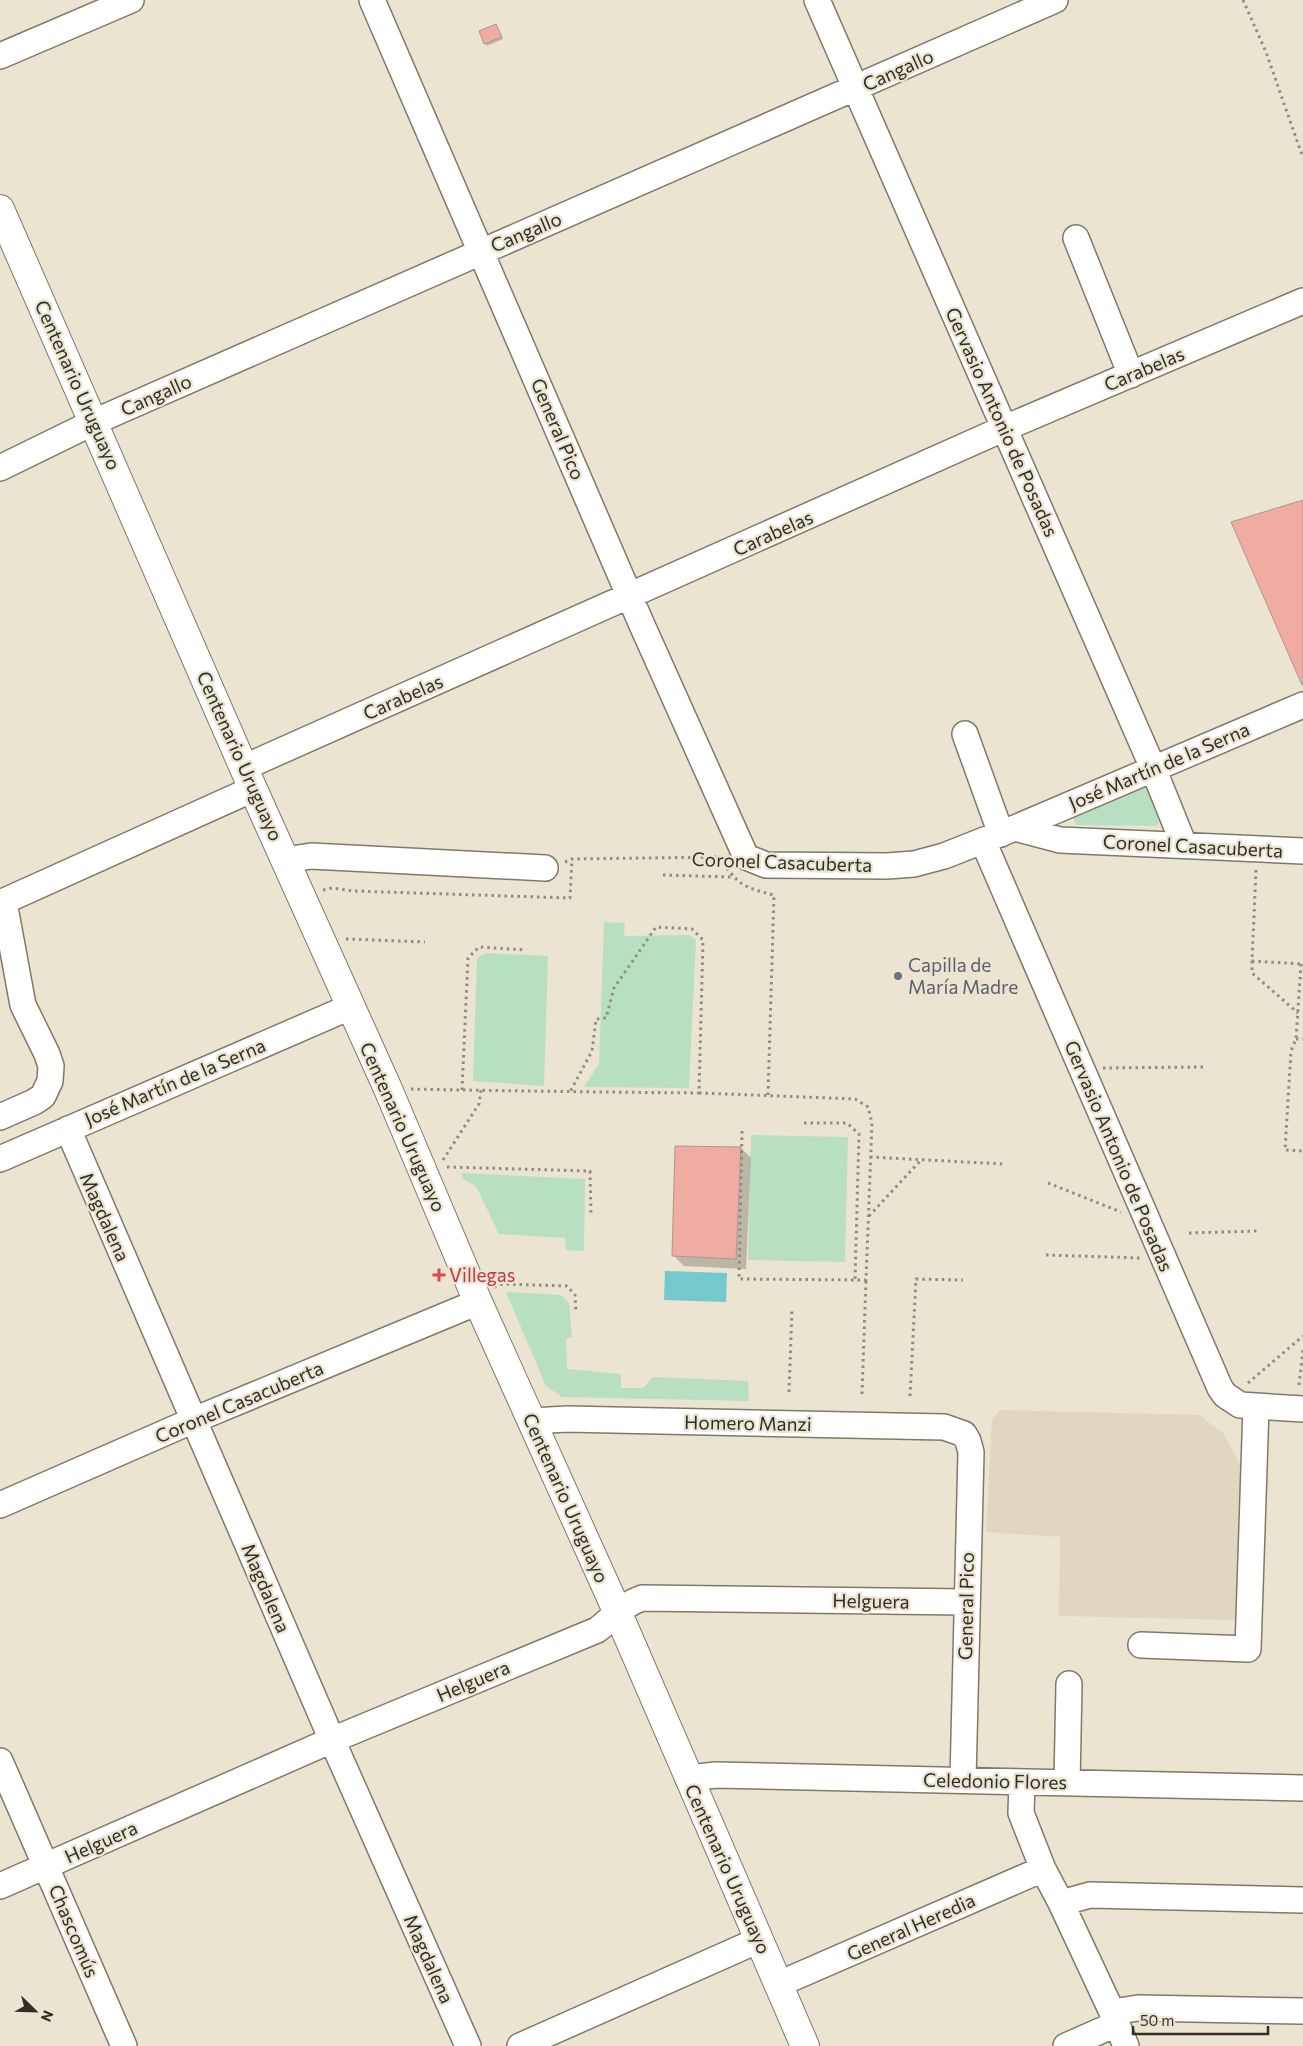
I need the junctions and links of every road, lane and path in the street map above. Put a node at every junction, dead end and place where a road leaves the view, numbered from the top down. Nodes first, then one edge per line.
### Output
1 (131, 0) edge
2 (372, 0) edge
3 (817, 0) edge
4 (1055, 0) edge
5 (1244, 0) edge
6 (0, 56) edge
7 (855, 89) junction
8 (1303, 158) edge
9 (0, 209) edge
10 (1076, 238) dead end
11 (482, 251) junction
12 (1303, 301) edge
13 (1131, 375) junction
14 (94, 422) junction
15 (1005, 428) junction
16 (0, 468) edge
17 (631, 596) junction
18 (1303, 705) edge
19 (965, 734) dead end
20 (1153, 768) junction
21 (249, 778) junction
22 (1000, 834) junction
23 (1184, 844) junction
24 (1257, 849) junction
25 (1303, 851) edge
26 (720, 857) junction
27 (746, 857) junction
28 (572, 859) junction
29 (286, 860) junction
30 (546, 868) joint
31 (663, 875) dead end
32 (732, 877) junction
33 (323, 890) dead end
34 (2, 902) edge
35 (345, 939) dead end
36 (425, 942) dead end
37 (526, 950) dead end
38 (1252, 962) junction
39 (1302, 964) edge
40 (350, 1007) junction
41 (1298, 1013) junction
42 (1296, 1038) junction
43 (1303, 1039) edge
44 (1204, 1067) dead end
45 (1095, 1068) dead end
46 (388, 1089) junction
47 (462, 1090) junction
48 (481, 1090) junction
49 (570, 1092) junction
50 (699, 1094) junction
51 (768, 1095) junction
52 (0, 1117) edge
53 (804, 1123) dead end
54 (68, 1129) junction
55 (742, 1131) dead end
56 (1303, 1151) edge
57 (870, 1157) junction
58 (0, 1158) edge
59 (443, 1160) dead end
60 (921, 1160) junction
61 (1004, 1164) dead end
62 (447, 1167) dead end
63 (1048, 1183) dead end
64 (1124, 1213) dead end
65 (591, 1214) dead end
66 (869, 1217) junction
67 (1257, 1231) dead end
68 (1189, 1233) dead end
69 (1046, 1255) dead end
70 (1144, 1258) dead end
71 (855, 1280) junction
72 (866, 1280) junction
73 (963, 1280) dead end
74 (485, 1295) junction
75 (792, 1309) dead end
76 (576, 1313) dead end
77 (1303, 1336) edge
78 (1303, 1350) edge
79 (1248, 1383) dead end
80 (789, 1392) dead end
81 (862, 1394) dead end
82 (910, 1396) dead end
83 (1301, 1397) edge
84 (1256, 1407) junction
85 (194, 1420) junction
86 (532, 1421) junction
87 (964, 1434) joint
88 (0, 1506) edge
89 (966, 1602) junction
90 (616, 1611) junction
91 (1140, 1645) dead end
92 (1069, 1684) dead end
93 (332, 1740) junction
94 (0, 1761) edge
95 (688, 1778) junction
96 (962, 1780) junction
97 (1022, 1782) junction
98 (1067, 1783) junction
99 (1303, 1788) edge
100 (46, 1866) junction
101 (1043, 1869) junction
102 (0, 1886) edge
103 (1303, 1900) edge
104 (1061, 1903) junction
105 (759, 1940) junction
106 (779, 1984) junction
107 (1303, 2011) edge
108 (1118, 2027) edge
109 (124, 2046) edge
110 (468, 2046) edge
111 (520, 2046) edge
112 (805, 2046) edge
113 (1066, 2046) edge

1 - 6 street
2 - 11 street, General Pico
3 - 7 street, Gervasio Antonio de Posadas
4 - 7 street, Cangallo
5 - 8 path
7 - 11 street, Cangallo
7 - 15 street, Gervasio Antonio de Posadas
9 - 14 main road, Centenario Uruguayo
10 - 13 street
11 - 14 street, Cangallo
11 - 17 street, General Pico
12 - 13 street, Carabelas
13 - 15 street, Carabelas
14 - 16 street, Cangallo
14 - 21 main road, Centenario Uruguayo
15 - 17 street, Carabelas
15 - 20 street, Gervasio Antonio de Posadas
17 - 21 street, Carabelas
17 - 27 street, General Pico
18 - 20 street, José Martín de la Serna
19 - 22 street, Gervasio Antonio de Posadas
20 - 22 street, José Martín de la Serna
20 - 23 street, Gervasio Antonio de Posadas
21 - 29 main road, Centenario Uruguayo
21 - 34 street, Carabelas
22 - 23 street, Coronel Casacuberta
22 - 27 street, Coronel Casacuberta
22 - 84 street, Gervasio Antonio de Posadas
23 - 24 street, Coronel Casacuberta
24 - 25 street, Coronel Casacuberta
24 - 38 path
26 - 27 path, Coronel Casacuberta
26 - 28 path, Coronel Casacuberta
26 - 32 path
28 - 30 path, Coronel Casacuberta
28 - 33 path
29 - 30 street
29 - 40 main road, Centenario Uruguayo
31 - 32 path
32 - 51 path
34 - 52 street
35 - 36 path
37 - 47 path
38 - 39 path
38 - 41 path
39 - 41 path
40 - 46 main road, Centenario Uruguayo
40 - 54 street, José Martín de la Serna
41 - 42 path
42 - 43 path
42 - 56 path
44 - 45 path
46 - 47 path
46 - 74 main road, Centenario Uruguayo
47 - 48 path
48 - 49 path
48 - 59 path
49 - 50 path
49 - 50 path
50 - 51 path
51 - 57 path
53 - 71 path
54 - 58 street, José Martín de la Serna
54 - 85 street, Magdalena
55 - 71 path
57 - 60 path
57 - 66 path
60 - 61 path
60 - 66 path
62 - 65 path
63 - 64 path
66 - 72 path
67 - 68 path
69 - 70 path
71 - 72 path
72 - 81 path
73 - 82 path
74 - 76 path
74 - 85 street, Coronel Casacuberta
74 - 86 main road, Centenario Uruguayo
75 - 80 path
77 - 79 path
78 - 83 path
83 - 84 street, Gervasio Antonio de Posadas
84 - 91 street
85 - 88 street, Coronel Casacuberta
85 - 93 street, Magdalena
86 - 87 street, Homero Manzi
86 - 90 main road, Centenario Uruguayo
87 - 89 street, General Pico
89 - 90 street, Helguera
89 - 96 street, General Pico
90 - 93 street, Helguera
90 - 95 main road, Centenario Uruguayo
92 - 98 street
93 - 100 street, Helguera
93 - 110 street, Magdalena
94 - 100 street, Chascomús
95 - 96 street, Celedonio Flores
95 - 105 main road, Centenario Uruguayo
96 - 97 street, Celedonio Flores
97 - 98 street, Celedonio Flores
97 - 101 street
98 - 99 street, Celedonio Flores
100 - 102 street, Helguera
100 - 109 street, Chascomús
101 - 104 street
101 - 106 street, General Heredia
103 - 104 street
104 - 108 street
105 - 106 main road, Centenario Uruguayo
105 - 111 street
106 - 112 main road, Centenario Uruguayo
107 - 108 street
108 - 113 street

